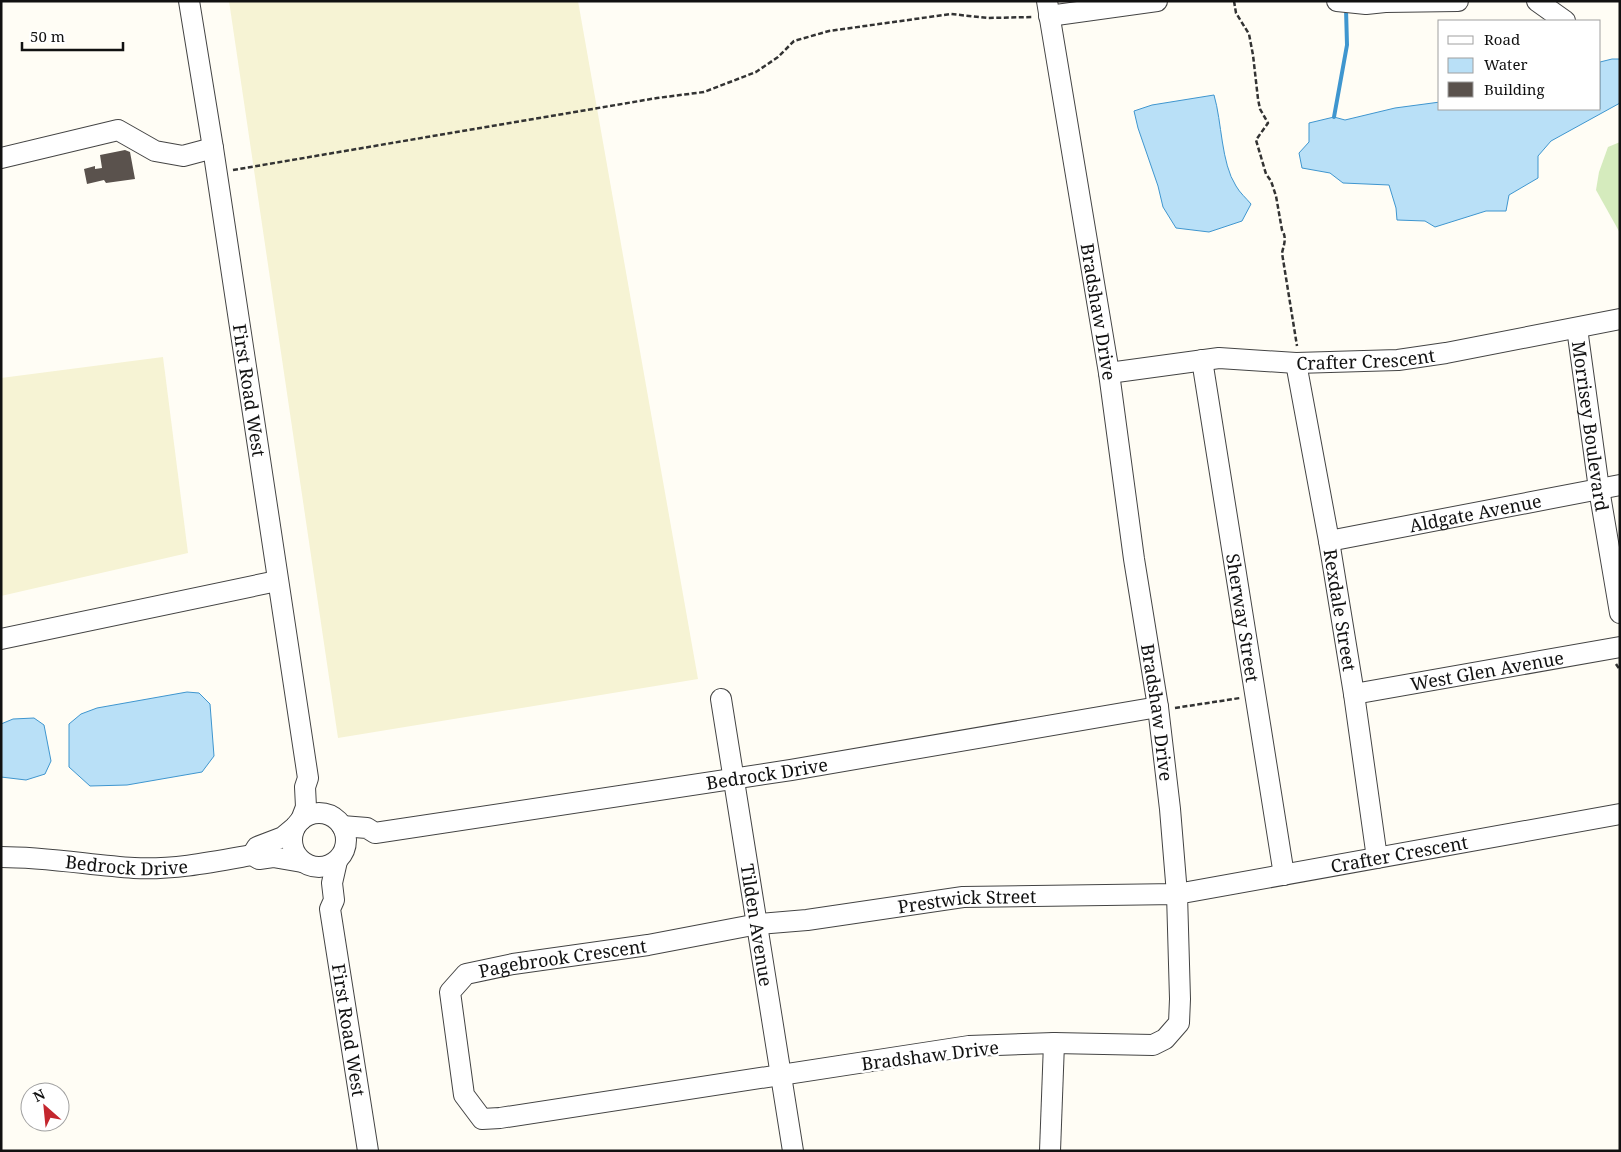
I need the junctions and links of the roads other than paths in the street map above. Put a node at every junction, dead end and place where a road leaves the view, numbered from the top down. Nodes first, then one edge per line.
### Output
1 (188, 1) edge
2 (1157, 1) edge
3 (1337, 1) edge
4 (1458, 1) edge
5 (1537, 1) edge
6 (1048, 9) edge
7 (1564, 20) edge
8 (213, 148) junction
9 (1, 158) edge
10 (1620, 319) edge
11 (1577, 328) junction
12 (1297, 354) junction
13 (1202, 360) junction
14 (1109, 373) junction
15 (1620, 485) edge
16 (1598, 489) junction
17 (1329, 541) junction
18 (277, 581) junction
19 (1620, 612) edge
20 (1, 639) edge
21 (1620, 647) edge
22 (1354, 694) junction
23 (721, 699) dead end
24 (1166, 708) junction
25 (308, 778) junction
26 (733, 779) junction
27 (1620, 814) edge
28 (335, 821) junction
29 (298, 824) junction
30 (375, 833) junction
31 (252, 855) junction
32 (1, 857) edge
33 (340, 857) junction
34 (1377, 858) junction
35 (306, 864) junction
36 (1284, 875) junction
37 (1177, 894) junction
38 (330, 909) junction
39 (758, 924) junction
40 (1054, 1043) junction
41 (782, 1076) junction
42 (368, 1151) edge
43 (793, 1151) edge
44 (1050, 1151) edge

1 - 8 street, First Road West
2 - 6 street
3 - 4 street
5 - 7 street
6 - 14 street, Bradshaw Drive
8 - 9 street
8 - 18 street, First Road West
10 - 11 street, Crafter Crescent
11 - 12 street, Crafter Crescent
11 - 16 street, Morrisey Boulevard
12 - 13 street, Crafter Crescent
12 - 17 street, Rexdale Street
13 - 14 street, Crafter Crescent
13 - 36 street, Sherway Street
14 - 24 street, Bradshaw Drive
15 - 16 street, Aldgate Avenue
16 - 17 street, Aldgate Avenue
16 - 19 street, Morrisey Boulevard
17 - 22 street, Rexdale Street
18 - 20 street
18 - 25 street, First Road West
21 - 22 street, West Glen Avenue
22 - 34 street, Rexdale Street
23 - 26 street, Tilden Avenue
24 - 26 street, Bedrock Drive
24 - 37 street, Bradshaw Drive
25 - 28 street, First Road West
25 - 29 street, First Road West
26 - 30 street, Bedrock Drive
26 - 39 street, Tilden Avenue
27 - 34 street, Crafter Crescent
28 - 29 street
28 - 30 street, Bedrock Drive
28 - 33 street, First Road West
29 - 31 street, Bedrock Drive
29 - 35 street, First Road West
30 - 33 street, Bedrock Drive
31 - 32 street, Bedrock Drive
31 - 35 street, Bedrock Drive
33 - 35 street
33 - 38 street, First Road West
34 - 36 street, Crafter Crescent
35 - 38 street, First Road West
36 - 37 street, Crafter Crescent
37 - 39 street, Prestwick Street
37 - 40 street, Bradshaw Drive
38 - 42 street, First Road West
39 - 41 street, Tilden Avenue
39 - 41 street, Pagebrook Crescent
40 - 41 street, Bradshaw Drive
40 - 44 street
41 - 43 street, Tilden Avenue

